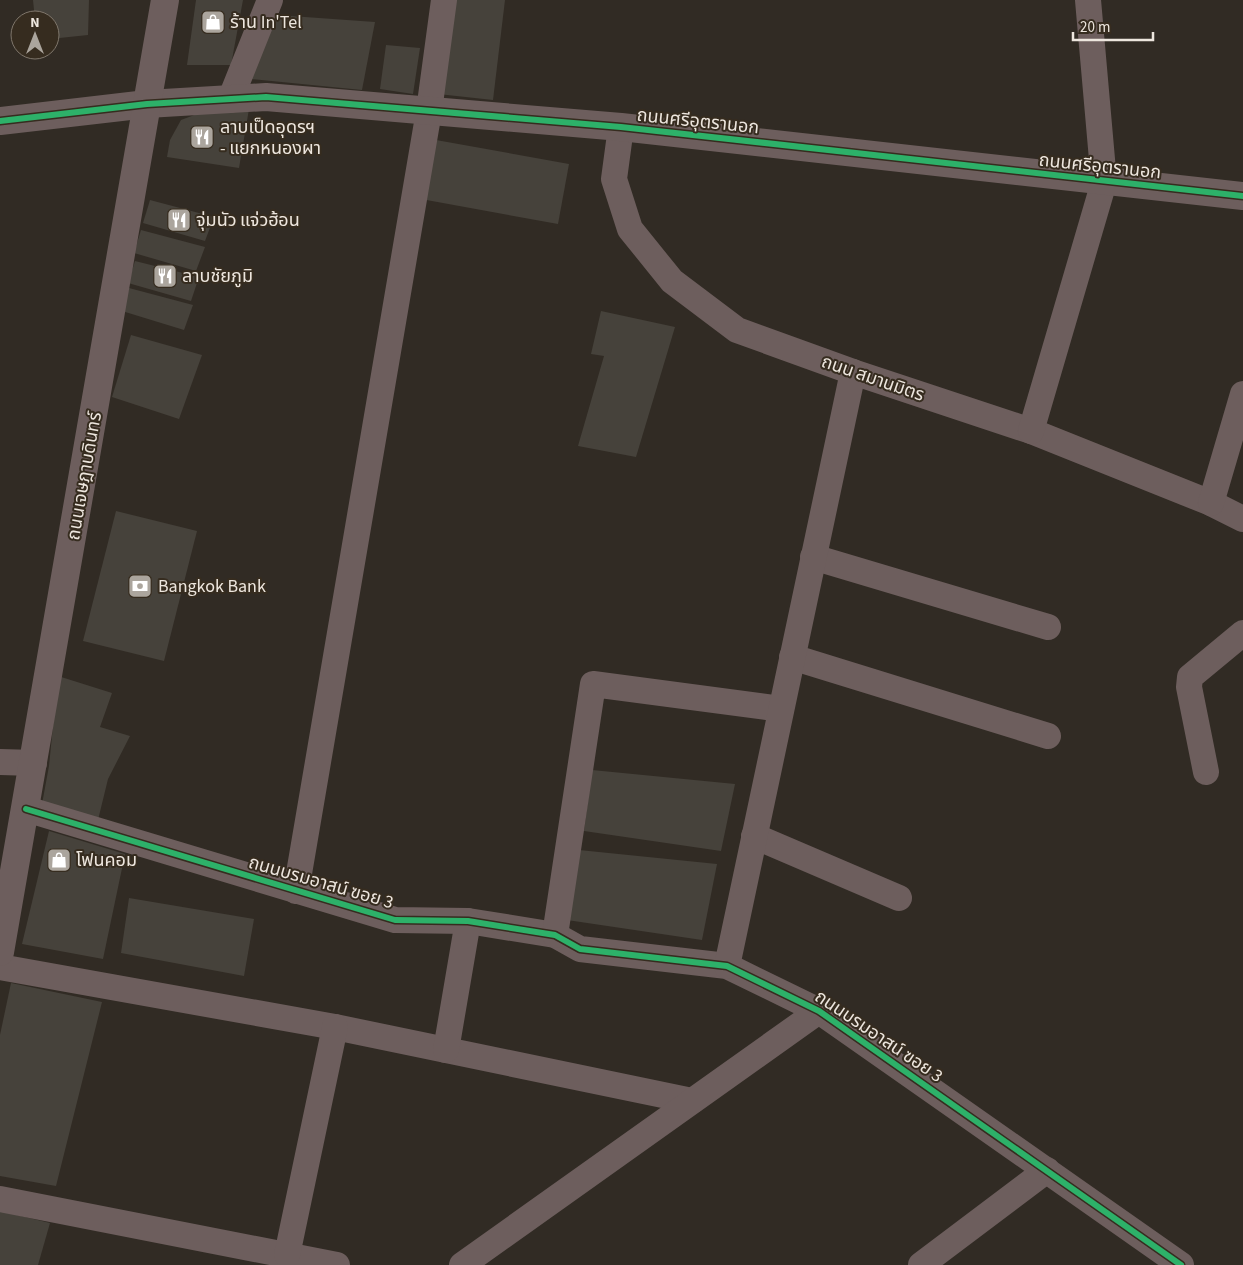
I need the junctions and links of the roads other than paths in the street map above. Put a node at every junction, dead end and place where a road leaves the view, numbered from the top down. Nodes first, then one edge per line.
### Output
1 (165, 0) edge
2 (270, 0) edge
3 (444, 0) edge
4 (1088, 0) edge
5 (230, 100) junction
6 (147, 104) junction
7 (429, 111) junction
8 (0, 121) edge
9 (621, 127) junction
10 (1104, 182) junction
11 (1243, 196) edge
12 (853, 372) junction
13 (1243, 394) edge
14 (1031, 431) junction
15 (1212, 503) junction
16 (1243, 519) edge
17 (813, 557) junction
18 (1048, 627) dead end
19 (1243, 633) edge
20 (792, 658) junction
21 (781, 709) junction
22 (1048, 736) dead end
23 (0, 762) edge
24 (34, 763) junction
25 (1206, 772) dead end
26 (26, 808) junction
27 (754, 836) junction
28 (296, 891) junction
29 (899, 898) dead end
30 (468, 921) junction
31 (555, 935) junction
32 (0, 952) edge
33 (727, 966) junction
34 (0, 967) edge
35 (819, 1010) junction
36 (335, 1027) junction
37 (446, 1050) junction
38 (692, 1101) junction
39 (1047, 1170) junction
40 (0, 1199) edge
41 (287, 1255) junction
42 (337, 1265) edge
43 (462, 1265) edge
44 (921, 1265) edge
45 (1181, 1265) edge

1 - 6 street, ถนนเจษฎาบดินทร์
2 - 5 street
3 - 7 street
4 - 10 street
5 - 6 street, ถนนศรีอุตรานอก
5 - 7 street, ถนนศรีอุตรานอก
6 - 8 street, ถนนศรีอุตรานอก
6 - 24 street, ถนนเจษฎาบดินทร์
7 - 9 street, ถนนศรีอุตรานอก
7 - 28 street
9 - 10 street, ถนนศรีอุตรานอก
9 - 12 street, ถนน สมานมิตร
10 - 11 street, ถนนศรีอุตรานอก
10 - 14 street
12 - 14 street, ถนน สมานมิตร
12 - 17 street
13 - 15 street
14 - 15 street, ถนน สมานมิตร
15 - 16 street, ถนน สมานมิตร
17 - 18 street
17 - 20 street
19 - 25 street
20 - 21 street
20 - 22 street
21 - 27 street
21 - 31 street
23 - 24 street
24 - 26 street, ถนนเจษฎาบดินทร์
26 - 28 street, ถนนบรมอาสน์ ฃอย 3
26 - 32 street, ถนนเจษฎาบดินทร์
27 - 29 street
27 - 33 street
28 - 30 street, ถนนบรมอาสน์ ฃอย 3
30 - 31 street, ถนนบรมอาสน์ ฃอย 3
30 - 37 street
31 - 33 street, ถนนบรมอาสน์ ฃอย 3
33 - 35 street, ถนนบรมอาสน์ ฃอย 3
34 - 36 street
35 - 38 street
35 - 39 street, ถนนบรมอาสน์ ฃอย 3
36 - 37 street
36 - 41 street
37 - 38 street
38 - 43 street
39 - 44 street
39 - 45 street, ถนนบรมอาสน์ ฃอย 3
40 - 41 street
41 - 42 street

